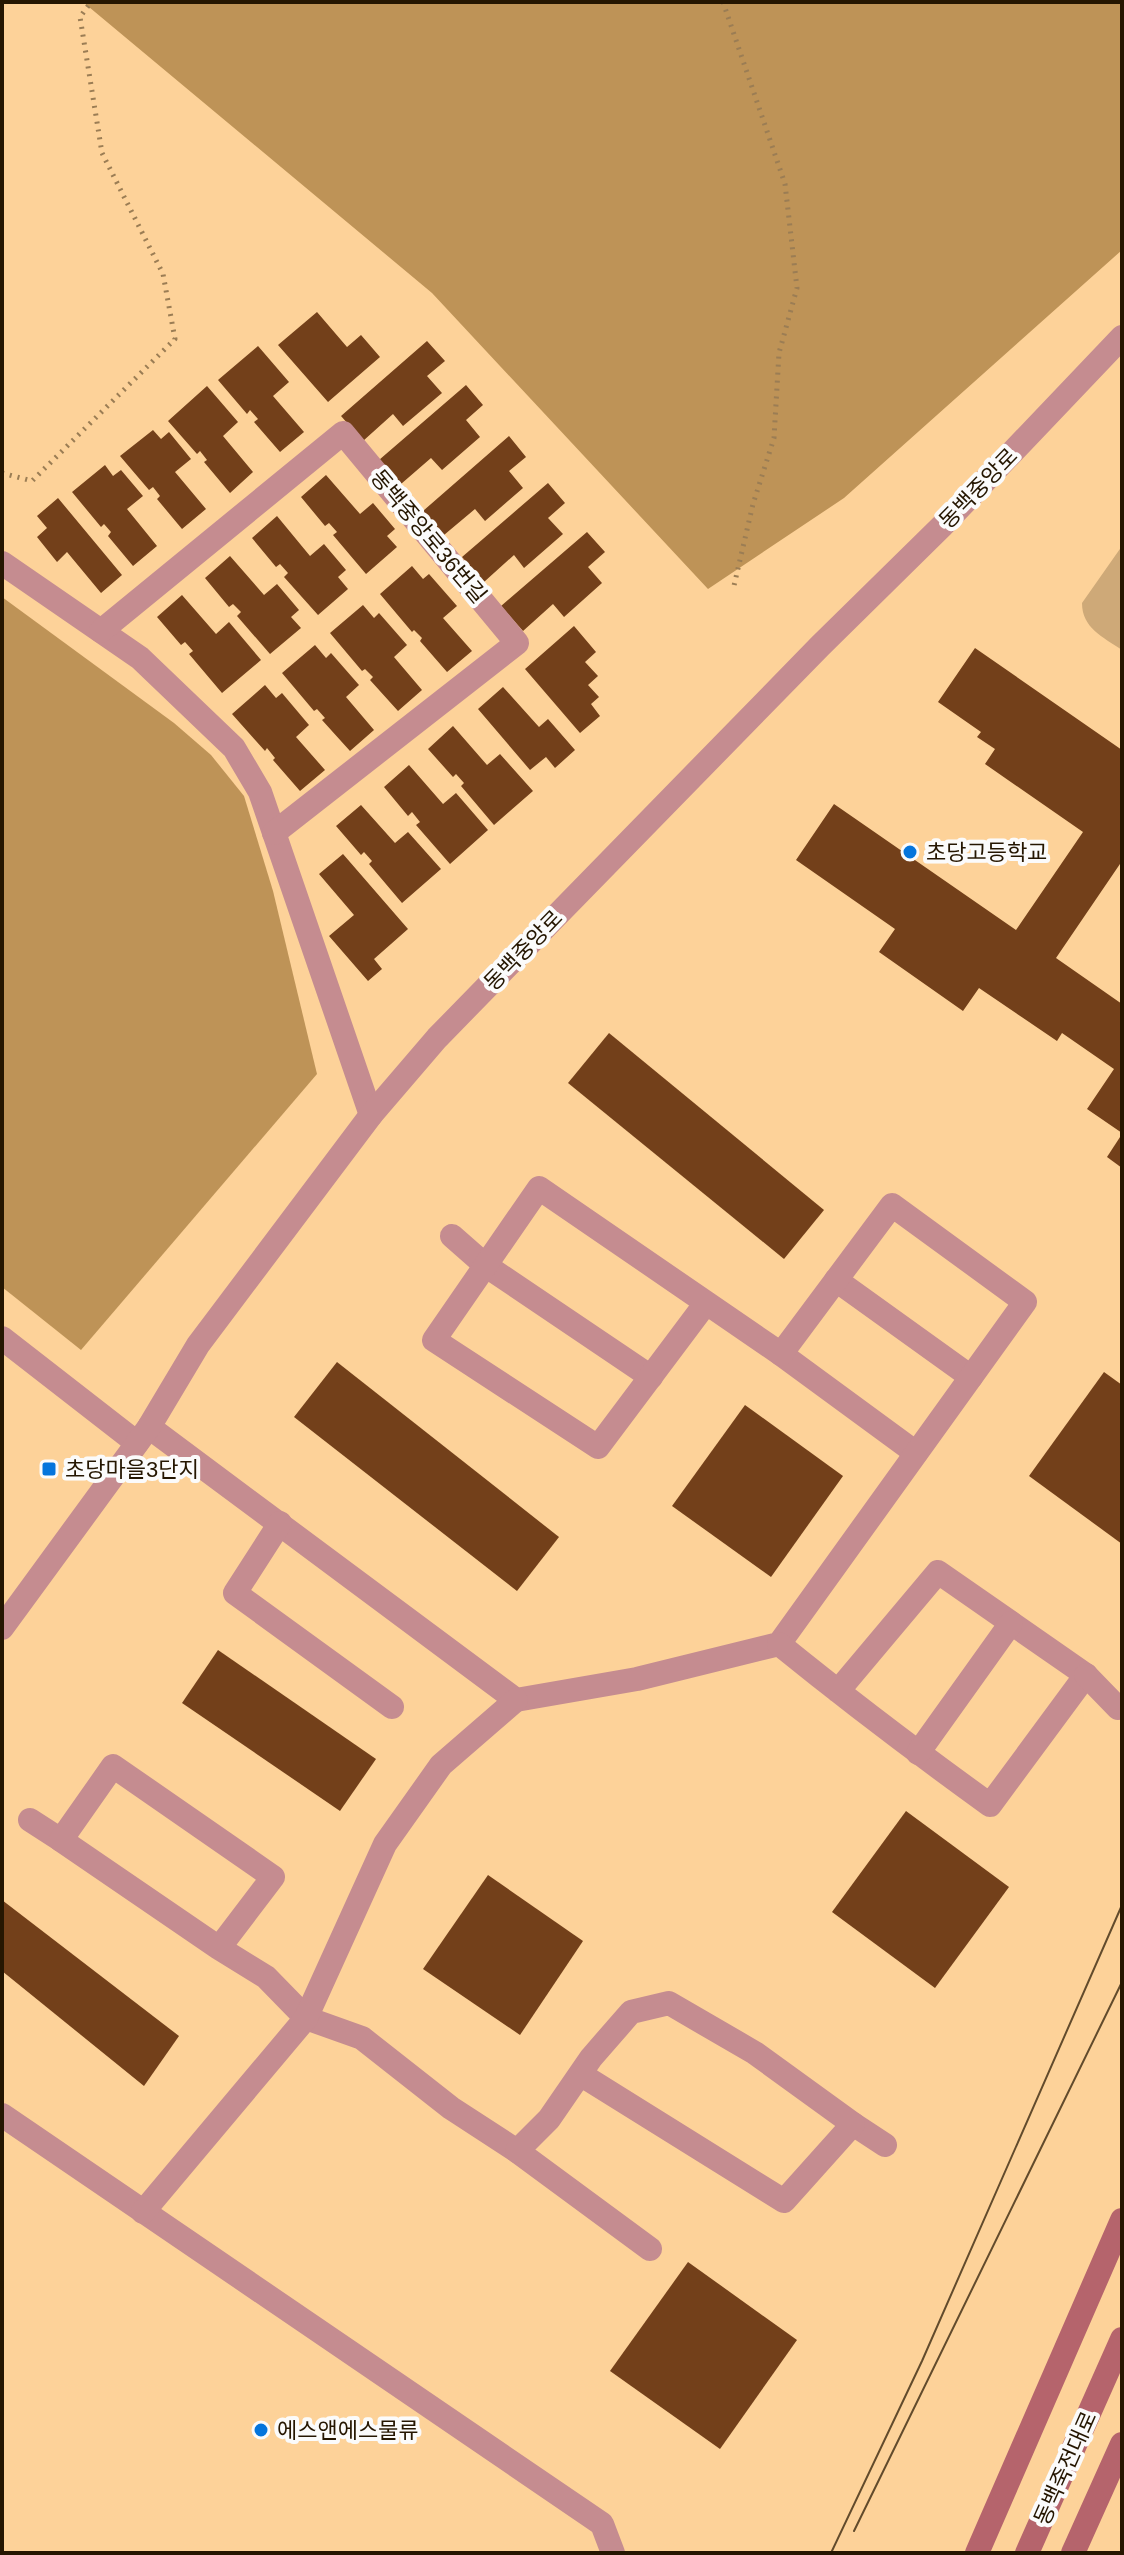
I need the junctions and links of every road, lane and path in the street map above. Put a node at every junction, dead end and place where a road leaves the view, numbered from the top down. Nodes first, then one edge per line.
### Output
1 (91, 2) edge
2 (723, 2) edge
3 (1122, 337) edge
4 (2, 473) edge
5 (2, 563) edge
6 (733, 590) dead end
7 (101, 631) junction
8 (274, 833) junction
9 (371, 1115) junction
10 (452, 1236) dead end
11 (485, 1265) junction
12 (836, 1280) junction
13 (706, 1303) junction
14 (2, 1338) edge
15 (781, 1354) junction
16 (651, 1377) junction
17 (971, 1377) junction
18 (143, 1435) junction
19 (916, 1453) junction
20 (280, 1523) junction
21 (1011, 1623) junction
22 (2, 1628) edge
23 (779, 1644) junction
24 (1086, 1675) junction
25 (838, 1691) junction
26 (516, 1700) junction
27 (392, 1707) dead end
28 (1118, 1708) dead end
29 (918, 1753) junction
30 (30, 1820) dead end
31 (61, 1840) junction
32 (219, 1948) junction
33 (306, 2018) junction
34 (580, 2074) junction
35 (2, 2115) edge
36 (853, 2124) junction
37 (885, 2145) dead end
38 (517, 2151) junction
39 (143, 2212) junction
40 (1122, 2220) edge
41 (650, 2249) dead end
42 (1122, 2339) edge
43 (1122, 2444) edge
44 (613, 2553) edge
45 (977, 2553) edge
46 (1027, 2553) edge
47 (1073, 2553) edge

1 - 4 path
2 - 6 path
3 - 9 street, 동백중앙로
5 - 7 street
7 - 8 street
7 - 8 street, 동백중앙로36번길
8 - 9 street
9 - 18 street, 동백중앙로
10 - 11 street
11 - 13 street
11 - 16 street
11 - 16 street
12 - 15 street
12 - 17 street
12 - 17 street
13 - 15 street
13 - 16 street
14 - 18 street
15 - 19 street
17 - 19 street
18 - 20 street
18 - 22 street, 동백중앙로
19 - 23 street
20 - 26 street
20 - 27 street
21 - 24 street
21 - 25 street
21 - 29 street
23 - 25 street
23 - 26 street
24 - 28 street
24 - 29 street
25 - 29 street
26 - 33 street
30 - 31 street
31 - 32 street
31 - 32 street
32 - 33 street
33 - 38 street
33 - 39 street
34 - 36 street
34 - 36 street
34 - 38 street
35 - 39 street
36 - 37 street
38 - 41 street
39 - 44 street
40 - 45 main road
42 - 46 main road, 동백죽전대로
43 - 47 main road, 동백죽전대로

